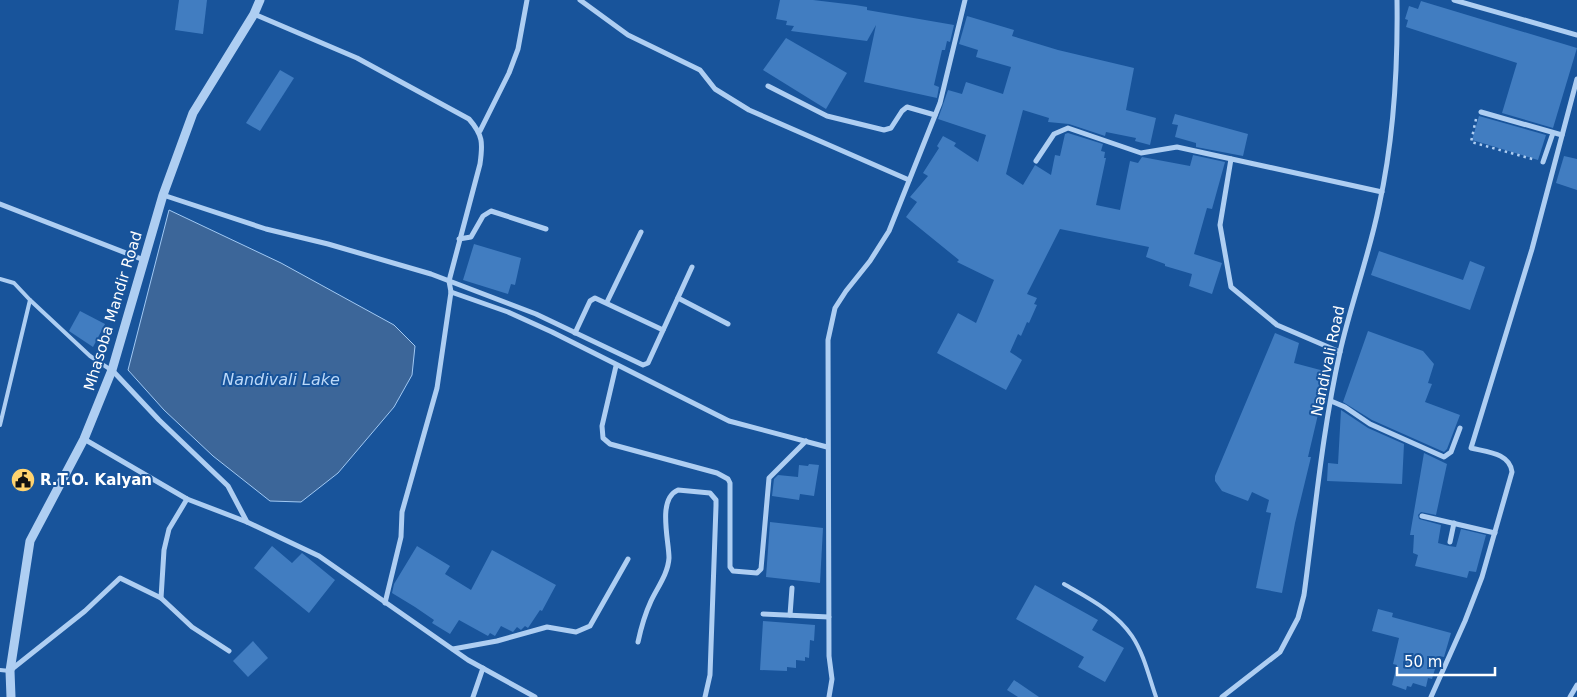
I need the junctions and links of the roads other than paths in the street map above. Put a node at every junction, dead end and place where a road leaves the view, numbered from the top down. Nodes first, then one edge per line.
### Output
1 (260, 0) edge
2 (527, 0) edge
3 (580, 0) edge
4 (965, 0) edge
5 (1396, 0) edge
6 (1454, 0) edge
7 (254, 14) junction
8 (1577, 35) edge
9 (1577, 79) edge
10 (768, 86) dead end
11 (1575, 96) edge
12 (1481, 112) road end
13 (935, 115) junction
14 (480, 131) junction
15 (1552, 133) junction
16 (1562, 136) junction
17 (1231, 159) junction
18 (1036, 161) dead end
19 (1543, 162) road end
20 (909, 180) junction
21 (1382, 192) junction
22 (163, 194) junction
23 (0, 204) edge
24 (546, 229) dead end
25 (641, 232) dead end
26 (459, 239) junction
27 (144, 260) junction
28 (692, 266) dead end
29 (0, 279) edge
30 (449, 281) junction
31 (451, 292) junction
32 (678, 298) junction
33 (30, 300) junction
34 (607, 302) junction
35 (728, 324) dead end
36 (663, 330) junction
37 (575, 333) junction
38 (1340, 352) junction
39 (616, 366) junction
40 (112, 370) junction
41 (1331, 401) junction
42 (0, 425) edge
43 (1460, 428) dead end
44 (84, 439) junction
45 (806, 441) junction
46 (827, 447) junction
47 (187, 499) junction
48 (1422, 516) dead end
49 (247, 522) junction
50 (1454, 523) junction
51 (1495, 533) junction
52 (1450, 542) dead end
53 (628, 559) dead end
54 (1064, 584) dead end
55 (792, 588) dead end
56 (161, 598) junction
57 (385, 603) junction
58 (763, 614) dead end
59 (790, 615) junction
60 (829, 617) junction
61 (638, 642) dead end
62 (452, 649) junction
63 (229, 651) dead end
64 (483, 668) junction
65 (0, 670) edge
66 (10, 671) junction
67 (1577, 685) edge
68 (11, 697) edge
69 (474, 697) edge
70 (535, 697) edge
71 (706, 697) edge
72 (829, 697) edge
73 (1156, 697) edge
74 (1222, 697) edge
75 (1431, 697) edge
76 (1570, 697) edge

1 - 7 street, Mhasoba Mandir Road
2 - 14 street
3 - 20 street
4 - 13 street
5 - 21 street, Nandivali Road
6 - 8 street
7 - 14 street
7 - 22 street, Mhasoba Mandir Road
9 - 11 street
10 - 13 street
11 - 16 street
12 - 15 street
13 - 20 street
14 - 26 street
15 - 16 street
15 - 19 street
16 - 51 street
17 - 18 street
17 - 21 street
17 - 38 street
20 - 46 street
21 - 38 street, Nandivali Road
22 - 27 street, Mhasoba Mandir Road
22 - 30 street
23 - 27 street
24 - 26 street
25 - 34 street
26 - 30 street
27 - 40 street, Mhasoba Mandir Road
28 - 32 street
29 - 33 lane
30 - 31 street
30 - 37 street
31 - 39 street
31 - 57 street
32 - 35 street
32 - 36 street
33 - 40 lane
33 - 42 lane
34 - 36 street
34 - 37 street
36 - 37 street
38 - 41 street, Nandivali Road
39 - 45 street
39 - 45 street
40 - 44 street, Mhasoba Mandir Road
40 - 49 street
41 - 43 street
41 - 74 street, Nandivali Road
44 - 47 street
44 - 66 street, Mhasoba Mandir Road
45 - 46 street
46 - 60 street
47 - 49 street
47 - 56 street
48 - 50 street
49 - 57 street
50 - 51 street
50 - 52 street
51 - 75 street
53 - 62 street
54 - 73 lane
55 - 59 street
56 - 63 street
56 - 66 street
57 - 62 street
58 - 59 street
59 - 60 street
60 - 72 street
61 - 71 street
62 - 64 street
64 - 69 street
64 - 70 street
65 - 66 lane
66 - 68 street, Mhasoba Mandir Road
67 - 76 street

